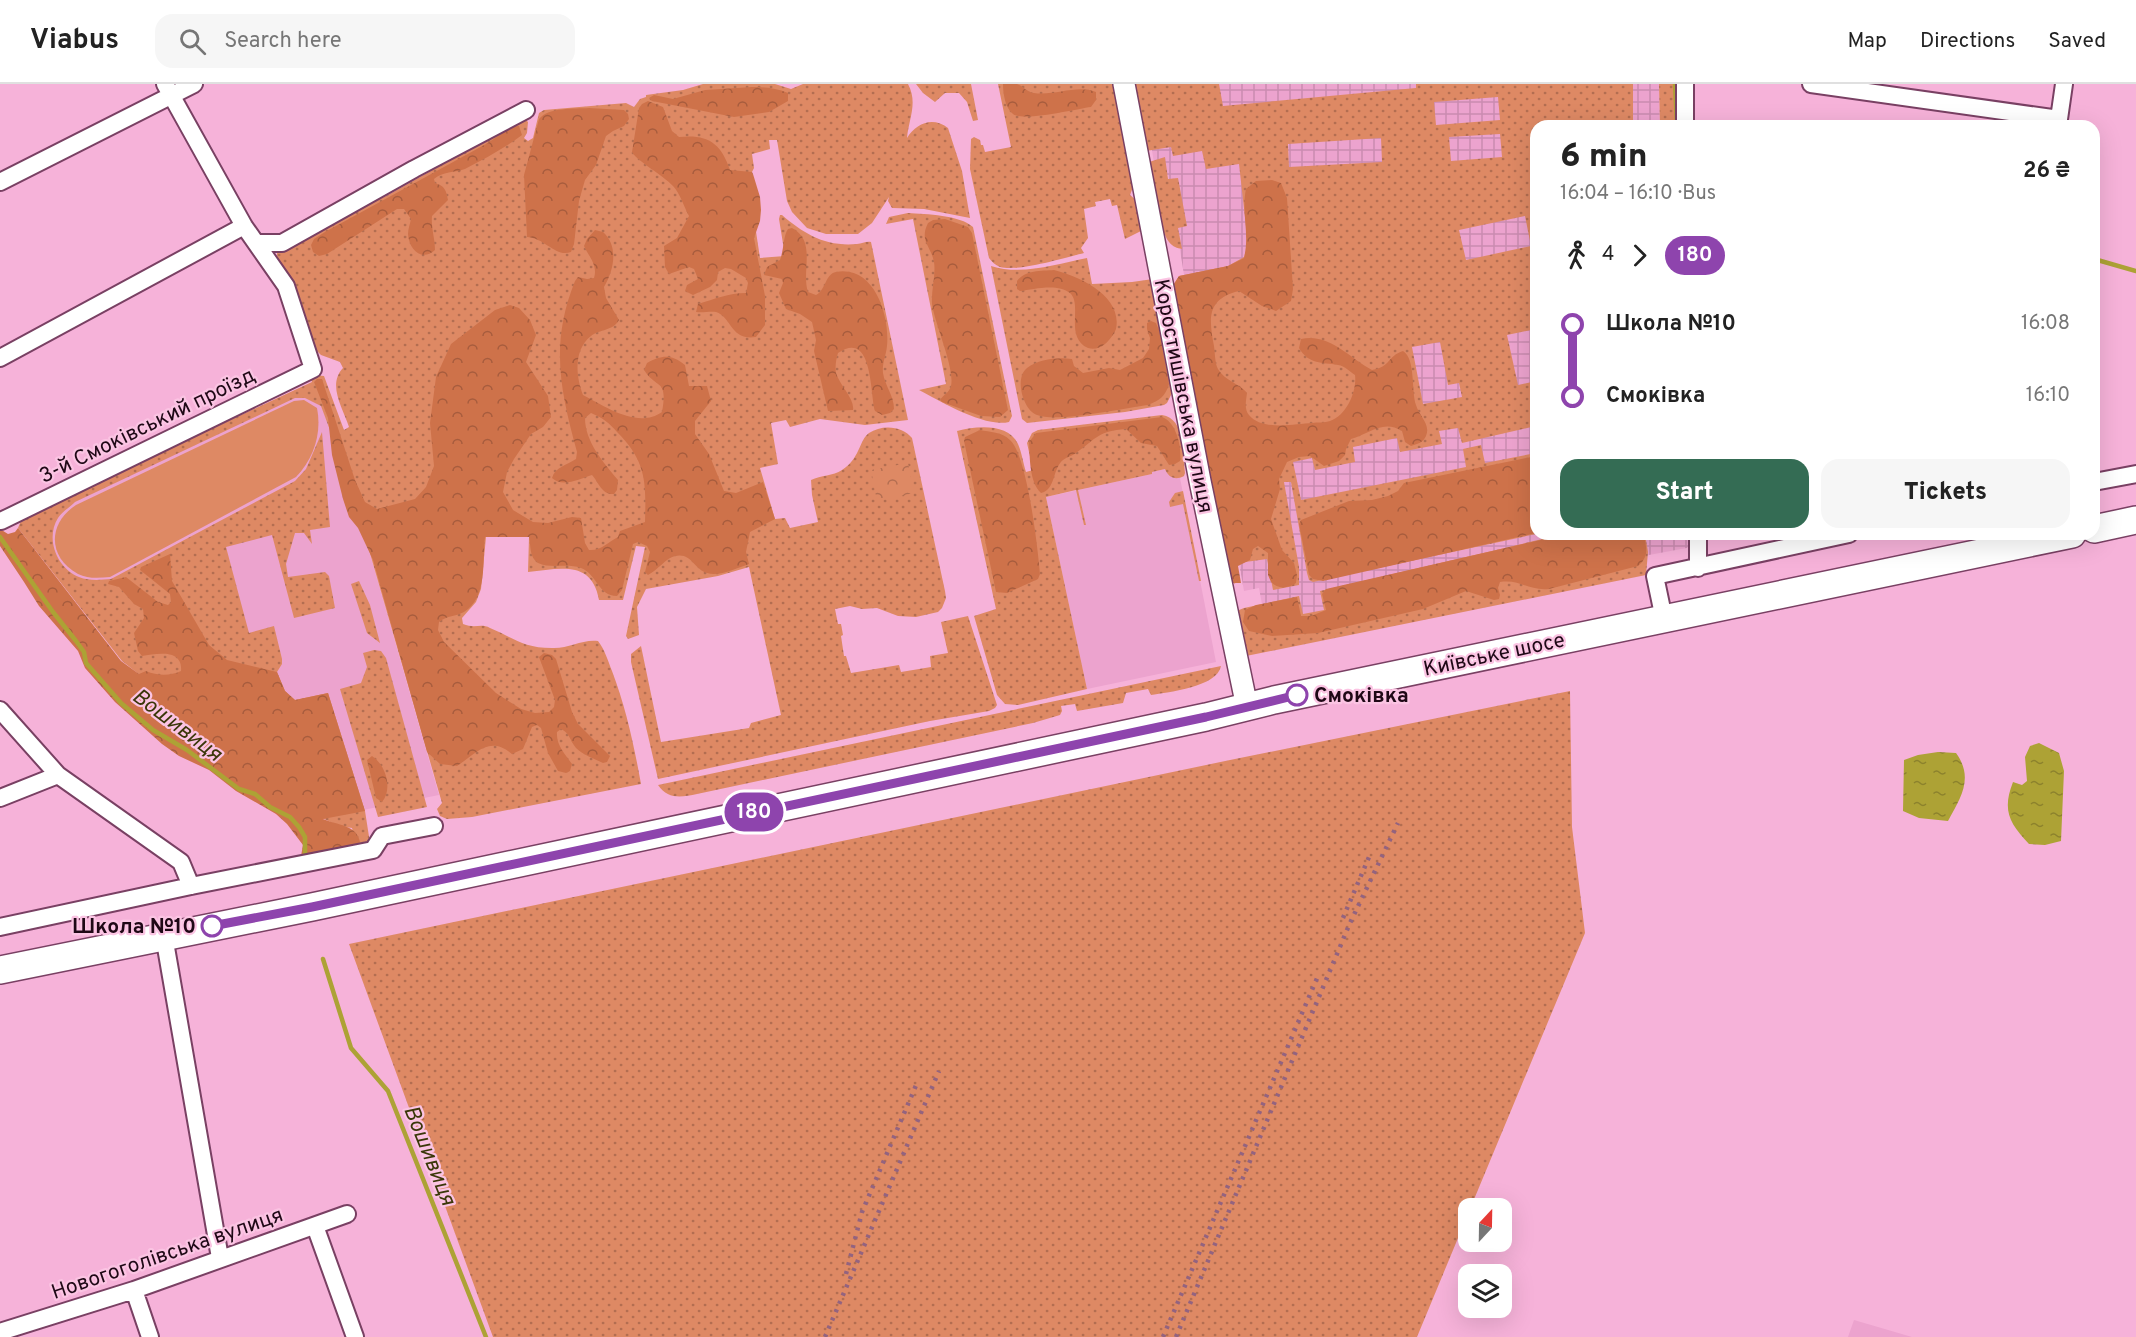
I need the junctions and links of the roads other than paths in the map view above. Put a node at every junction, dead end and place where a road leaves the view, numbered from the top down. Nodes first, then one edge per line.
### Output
1 (194, 84) edge
2 (1124, 84) edge
3 (1685, 84) edge
4 (1811, 84) edge
5 (2064, 84) edge
6 (168, 90) edge
7 (526, 110) dead end
8 (1685, 120) edge
9 (2046, 120) edge
10 (2059, 120) edge
11 (0, 182) edge
12 (244, 226) junction
13 (256, 243) junction
14 (0, 358) edge
15 (2136, 474) edge
16 (2100, 481) edge
17 (2136, 520) edge
18 (1, 521) edge
19 (2100, 528) edge
20 (1698, 540) edge
21 (1822, 540) edge
22 (2005, 541) edge
23 (1698, 568) junction
24 (1665, 619) junction
25 (1247, 707) junction
26 (0, 710) edge
27 (58, 775) junction
28 (0, 798) edge
29 (434, 826) dead end
30 (191, 885) junction
31 (0, 927) edge
32 (164, 936) junction
33 (0, 970) edge
34 (347, 1214) dead end
35 (315, 1226) junction
36 (220, 1258) junction
37 (134, 1290) junction
38 (0, 1332) edge
39 (150, 1337) edge
40 (355, 1337) edge

1 - 6 street
2 - 25 street, Коростишівська вулиця
3 - 8 street
4 - 9 street
5 - 10 street
6 - 11 street
6 - 12 street
7 - 13 street
12 - 13 street
12 - 14 street
13 - 18 street, 3-й Смоківський проїзд
15 - 16 street
17 - 19 main road
20 - 23 street
21 - 23 street
22 - 24 main road, Київське шосе
23 - 24 street
24 - 25 main road, Київське шосе
25 - 32 main road, Київське шосе
26 - 27 street
27 - 28 street
27 - 30 street
29 - 30 street
30 - 31 street
32 - 33 main road, Київське шосе
32 - 36 street
34 - 35 street, Новогоголівська вулиця
35 - 36 street, Новогоголівська вулиця
35 - 40 street
36 - 37 street, Новогоголівська вулиця
37 - 38 street, Новогоголівська вулиця
37 - 39 street

